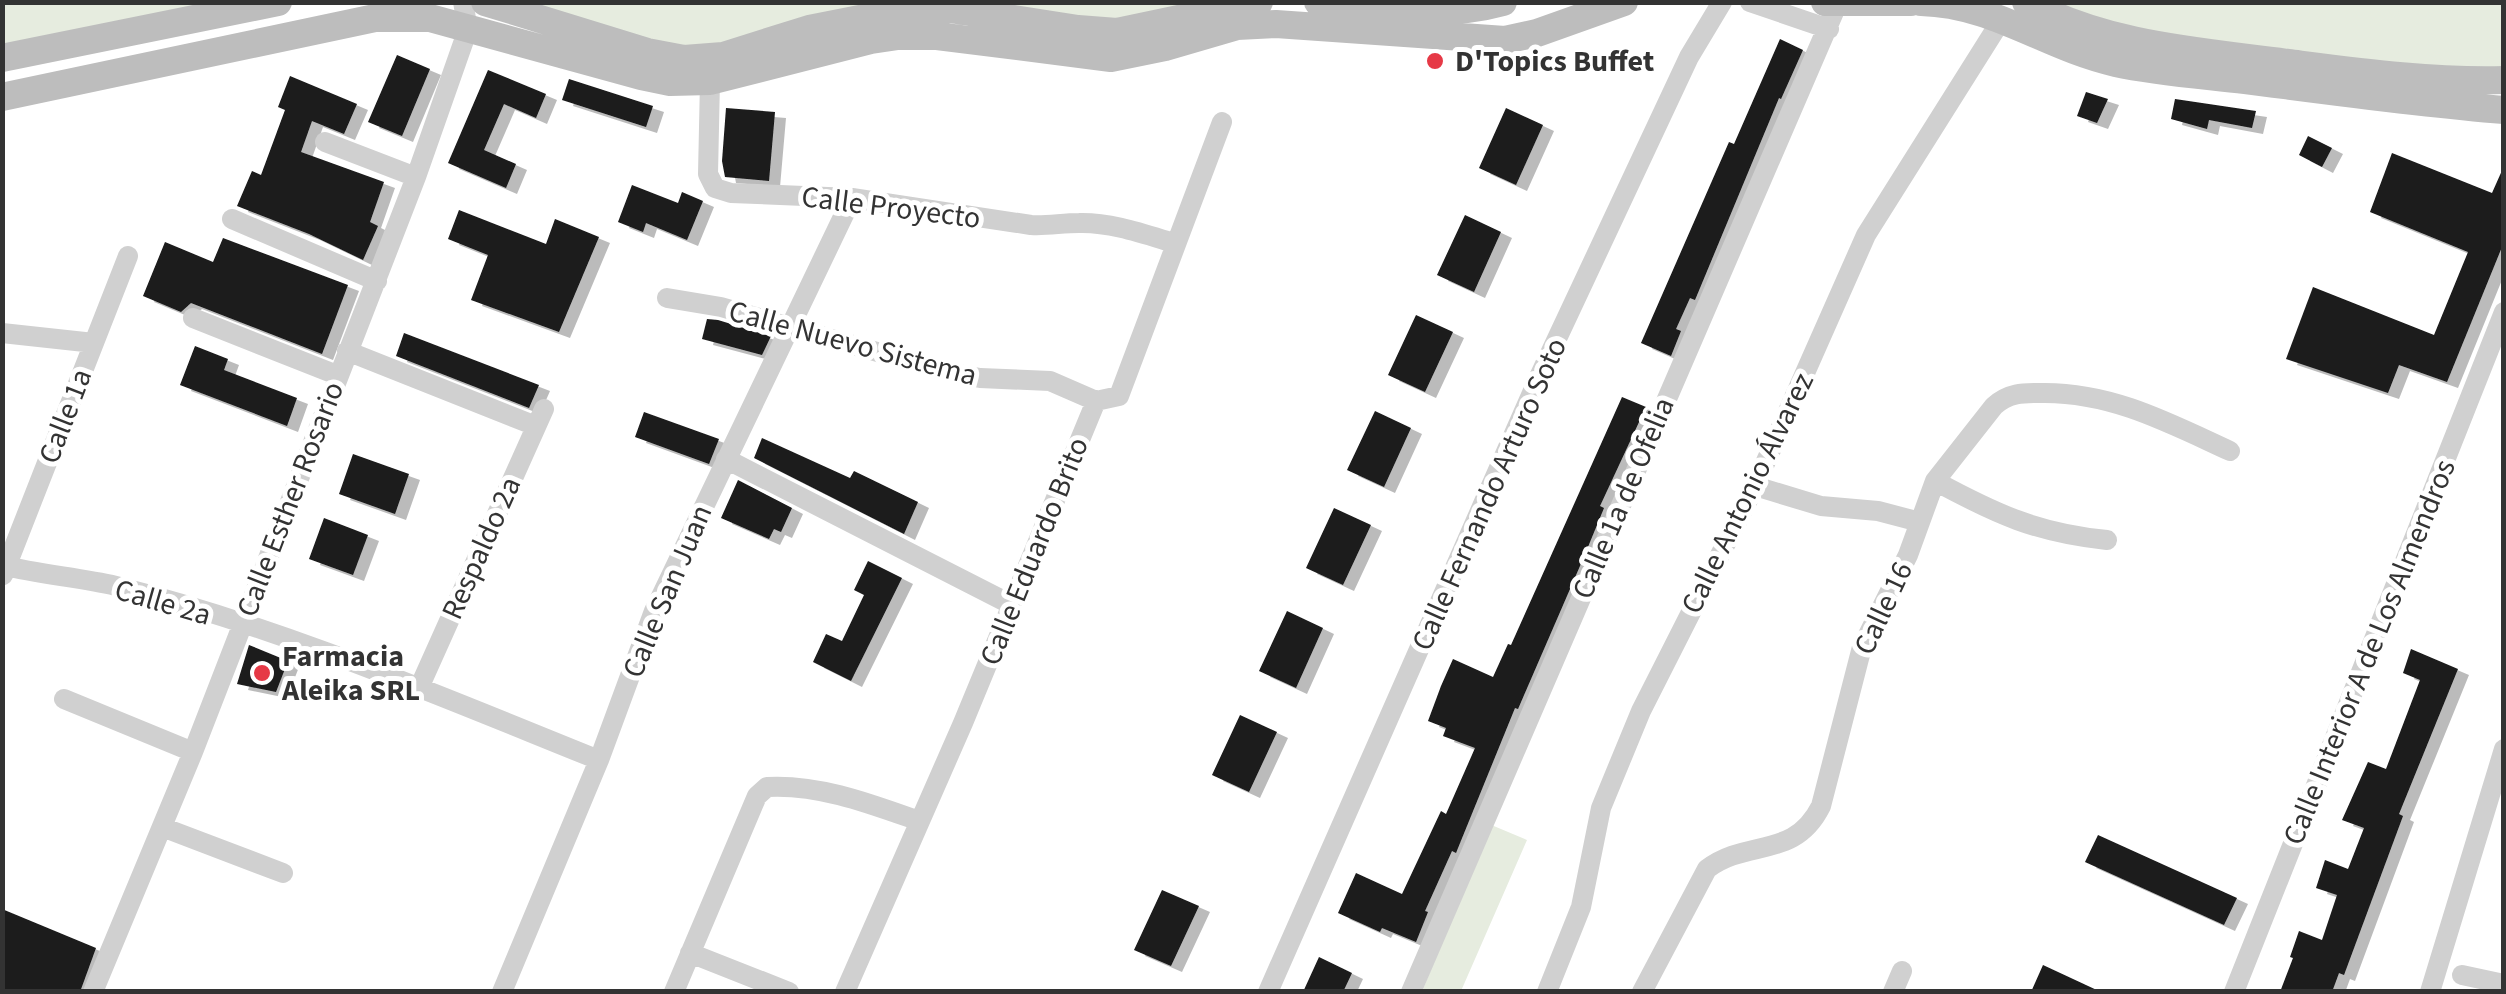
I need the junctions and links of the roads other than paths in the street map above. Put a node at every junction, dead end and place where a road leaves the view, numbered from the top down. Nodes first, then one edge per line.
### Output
1 (278, 2) edge
2 (485, 2) edge
3 (1260, 2) edge
4 (1318, 2) edge
5 (1503, 2) edge
6 (1624, 2) edge
7 (1722, 2) edge
8 (1750, 2) edge
9 (1911, 2) edge
10 (1921, 2) edge
11 (2026, 2) edge
12 (1830, 12) edge
13 (466, 16) edge
14 (2002, 19) junction
15 (2, 58) edge
16 (2504, 80) edge
17 (710, 82) junction
18 (2, 96) edge
19 (2504, 110) edge
20 (1222, 122) dead end
21 (325, 142) dead end
22 (416, 177) junction
23 (852, 198) junction
24 (232, 219) dead end
25 (1174, 242) junction
26 (128, 256) dead end
27 (377, 280) junction
28 (667, 298) dead end
29 (2504, 312) edge
30 (193, 318) dead end
31 (792, 328) junction
32 (2, 334) edge
33 (94, 343) junction
34 (348, 351) junction
35 (337, 375) junction
36 (1096, 401) junction
37 (2230, 450) dead end
38 (726, 459) junction
39 (1935, 481) junction
40 (1754, 486) junction
41 (1920, 522) junction
42 (2106, 540) dead end
43 (4, 569) edge
44 (1012, 605) junction
45 (242, 625) junction
46 (419, 688) junction
47 (64, 699) dead end
48 (2504, 750) edge
49 (193, 752) junction
50 (599, 760) junction
51 (919, 820) junction
52 (162, 827) junction
53 (282, 873) dead end
54 (690, 953) junction
55 (1902, 971) dead end
56 (2462, 975) dead end
57 (2504, 984) edge
58 (93, 992) edge
59 (502, 992) edge
60 (674, 992) edge
61 (789, 992) edge
62 (845, 992) edge
63 (1268, 992) edge
64 (1411, 992) edge
65 (1546, 992) edge
66 (1642, 992) edge
67 (1893, 992) edge
68 (2234, 992) edge
69 (2430, 992) edge

1 - 15 street
2 - 3 street
4 - 5 street
6 - 17 street
7 - 63 street, Calle Fernando Arturo Soto
8 - 12 street
9 - 12 street
10 - 14 street
11 - 16 street
12 - 64 street, Calle 1a de Ofelia
13 - 17 street
13 - 18 street
13 - 22 street, Calle Esther Rosario
14 - 19 street
14 - 40 street, Calle Antonio Álvarez
17 - 23 street, Calle Proyecto
20 - 25 street, Calle Eduardo Brito
21 - 22 street
22 - 27 street, Calle Esther Rosario
23 - 25 street, Calle Proyecto
23 - 31 street, Calle San Juan
24 - 27 street
25 - 36 street, Calle Eduardo Brito
26 - 33 street, Calle 1a
27 - 34 street, Calle Esther Rosario
28 - 31 street, Calle Nuevo Sistema
29 - 68 street, Calle Interior A de Los Almendros
30 - 35 street
31 - 36 street, Calle Nuevo Sistema
31 - 38 street, Calle San Juan
32 - 33 street
33 - 43 street, Calle 1a
34 - 35 street, Calle Esther Rosario
34 - 46 street, Respaldo 2a
35 - 45 street, Calle Esther Rosario
36 - 44 street, Calle Eduardo Brito
37 - 39 street, Calle 16
38 - 44 street
38 - 50 street, Calle San Juan
39 - 41 street, Calle 16
39 - 42 street
40 - 41 street
40 - 65 street, Calle Antonio Álvarez
41 - 66 street, Calle 16
43 - 45 street, Calle 2a
44 - 51 street, Calle Eduardo Brito
45 - 46 street, Calle 2a
45 - 49 street, Calle Esther Rosario
46 - 50 street, Calle 2a
47 - 49 street
48 - 69 street
49 - 52 street, Calle Esther Rosario
50 - 59 street, Calle San Juan
51 - 54 street
51 - 62 street, Calle Eduardo Brito
52 - 53 street
52 - 58 street, Calle Esther Rosario
54 - 60 street
54 - 61 street
55 - 67 street
56 - 57 street

